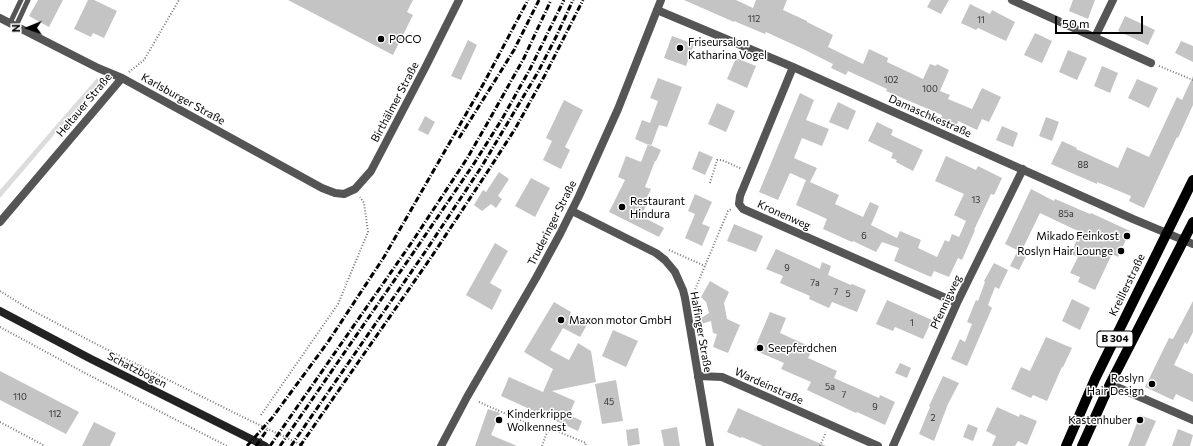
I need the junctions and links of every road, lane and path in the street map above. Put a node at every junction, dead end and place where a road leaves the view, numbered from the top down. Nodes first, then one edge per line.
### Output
1 (21, 0) edge
2 (28, 0) edge
3 (179, 0) edge
4 (459, 0) edge
5 (661, 0) edge
6 (1012, 0) edge
7 (1113, 0) edge
8 (657, 10) junction
9 (0, 18) edge
10 (13, 24) junction
11 (1095, 37) junction
12 (1151, 63) joint
13 (793, 67) junction
14 (122, 78) junction
15 (1193, 80) edge
16 (744, 169) dead end
17 (1023, 169) junction
18 (1193, 180) edge
19 (710, 183) dead end
20 (355, 189) junction
21 (737, 206) dead end
22 (572, 211) junction
23 (0, 222) edge
24 (1193, 222) edge
25 (1166, 233) junction
26 (1189, 242) edge
27 (665, 248) dead end
28 (705, 266) junction
29 (0, 291) edge
30 (685, 298) junction
31 (956, 304) junction
32 (0, 311) edge
33 (0, 327) edge
34 (698, 376) junction
35 (1110, 384) junction
36 (479, 402) dead end
37 (261, 415) dead end
38 (1193, 420) edge
39 (0, 422) edge
40 (830, 425) junction
41 (547, 432) junction
42 (45, 446) edge
43 (227, 446) edge
44 (265, 446) edge
45 (304, 446) edge
46 (441, 446) edge
47 (542, 446) edge
48 (585, 446) edge
49 (710, 446) edge
50 (820, 446) edge
51 (878, 446) edge
52 (893, 446) edge
53 (1066, 446) edge
54 (1082, 446) edge

1 - 10 lane
2 - 10 lane
3 - 14 path, Heltauer Straße
4 - 20 street, Birthälmer Straße
5 - 8 street, Truderinger Straße
6 - 11 street
7 - 11 street
8 - 13 street, Damaschkestraße
8 - 22 street, Truderinger Straße
9 - 10 street, Karlsburger Straße
10 - 14 street, Karlsburger Straße
11 - 12 street
12 - 15 path
13 - 17 street, Damaschkestraße
13 - 31 street, Kronenweg
14 - 20 street, Karlsburger Straße
14 - 23 street, Heltauer Straße
16 - 19 path
17 - 25 street, Damaschkestraße
17 - 31 street, Pfennigweg
18 - 25 main road, Kreillerstraße / B 304
20 - 37 path
21 - 28 path
22 - 30 street, Halfinger Straße
22 - 46 street, Truderinger Straße
24 - 26 main road, B 304
25 - 26 street, Damaschkestraße
25 - 53 main road, Kreillerstraße / B 304
26 - 35 main road, B 304
27 - 28 path
28 - 30 path
29 - 45 path
30 - 34 street, Halfinger Straße
31 - 52 street, Pfennigweg
32 - 44 main road, Schatzbogen
33 - 43 path
34 - 40 street, Wardeinstraße
34 - 49 street, Halfinger Straße
35 - 38 street
35 - 54 main road, B 304
36 - 41 path
39 - 42 path
40 - 50 path
40 - 51 street, Wardeinstraße
41 - 47 path
41 - 48 path

